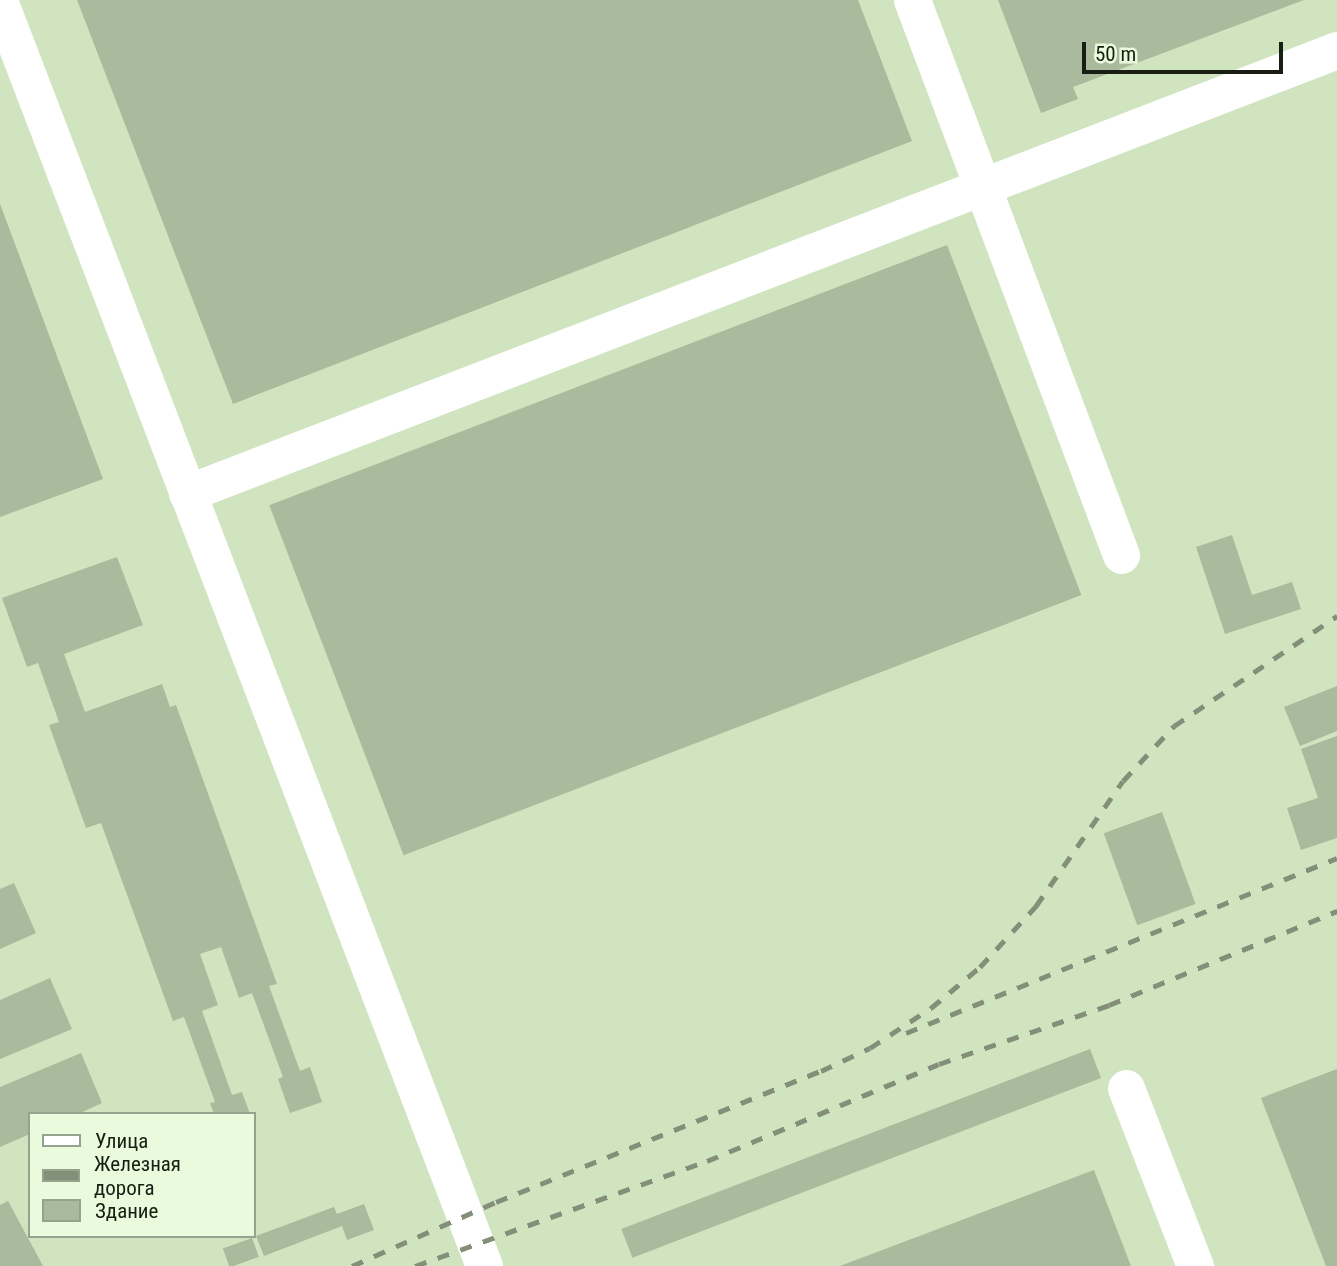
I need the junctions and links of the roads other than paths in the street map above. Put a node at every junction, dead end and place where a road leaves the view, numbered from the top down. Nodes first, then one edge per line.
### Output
1 (912, 0) edge
2 (0, 3) edge
3 (1337, 50) edge
4 (983, 187) junction
5 (187, 494) junction
6 (1121, 555) dead end
7 (1126, 1088) dead end
8 (484, 1266) edge
9 (1195, 1266) edge

1 - 4 lane
2 - 5 lane
3 - 4 lane
4 - 5 lane
4 - 6 lane
5 - 8 lane
7 - 9 lane

